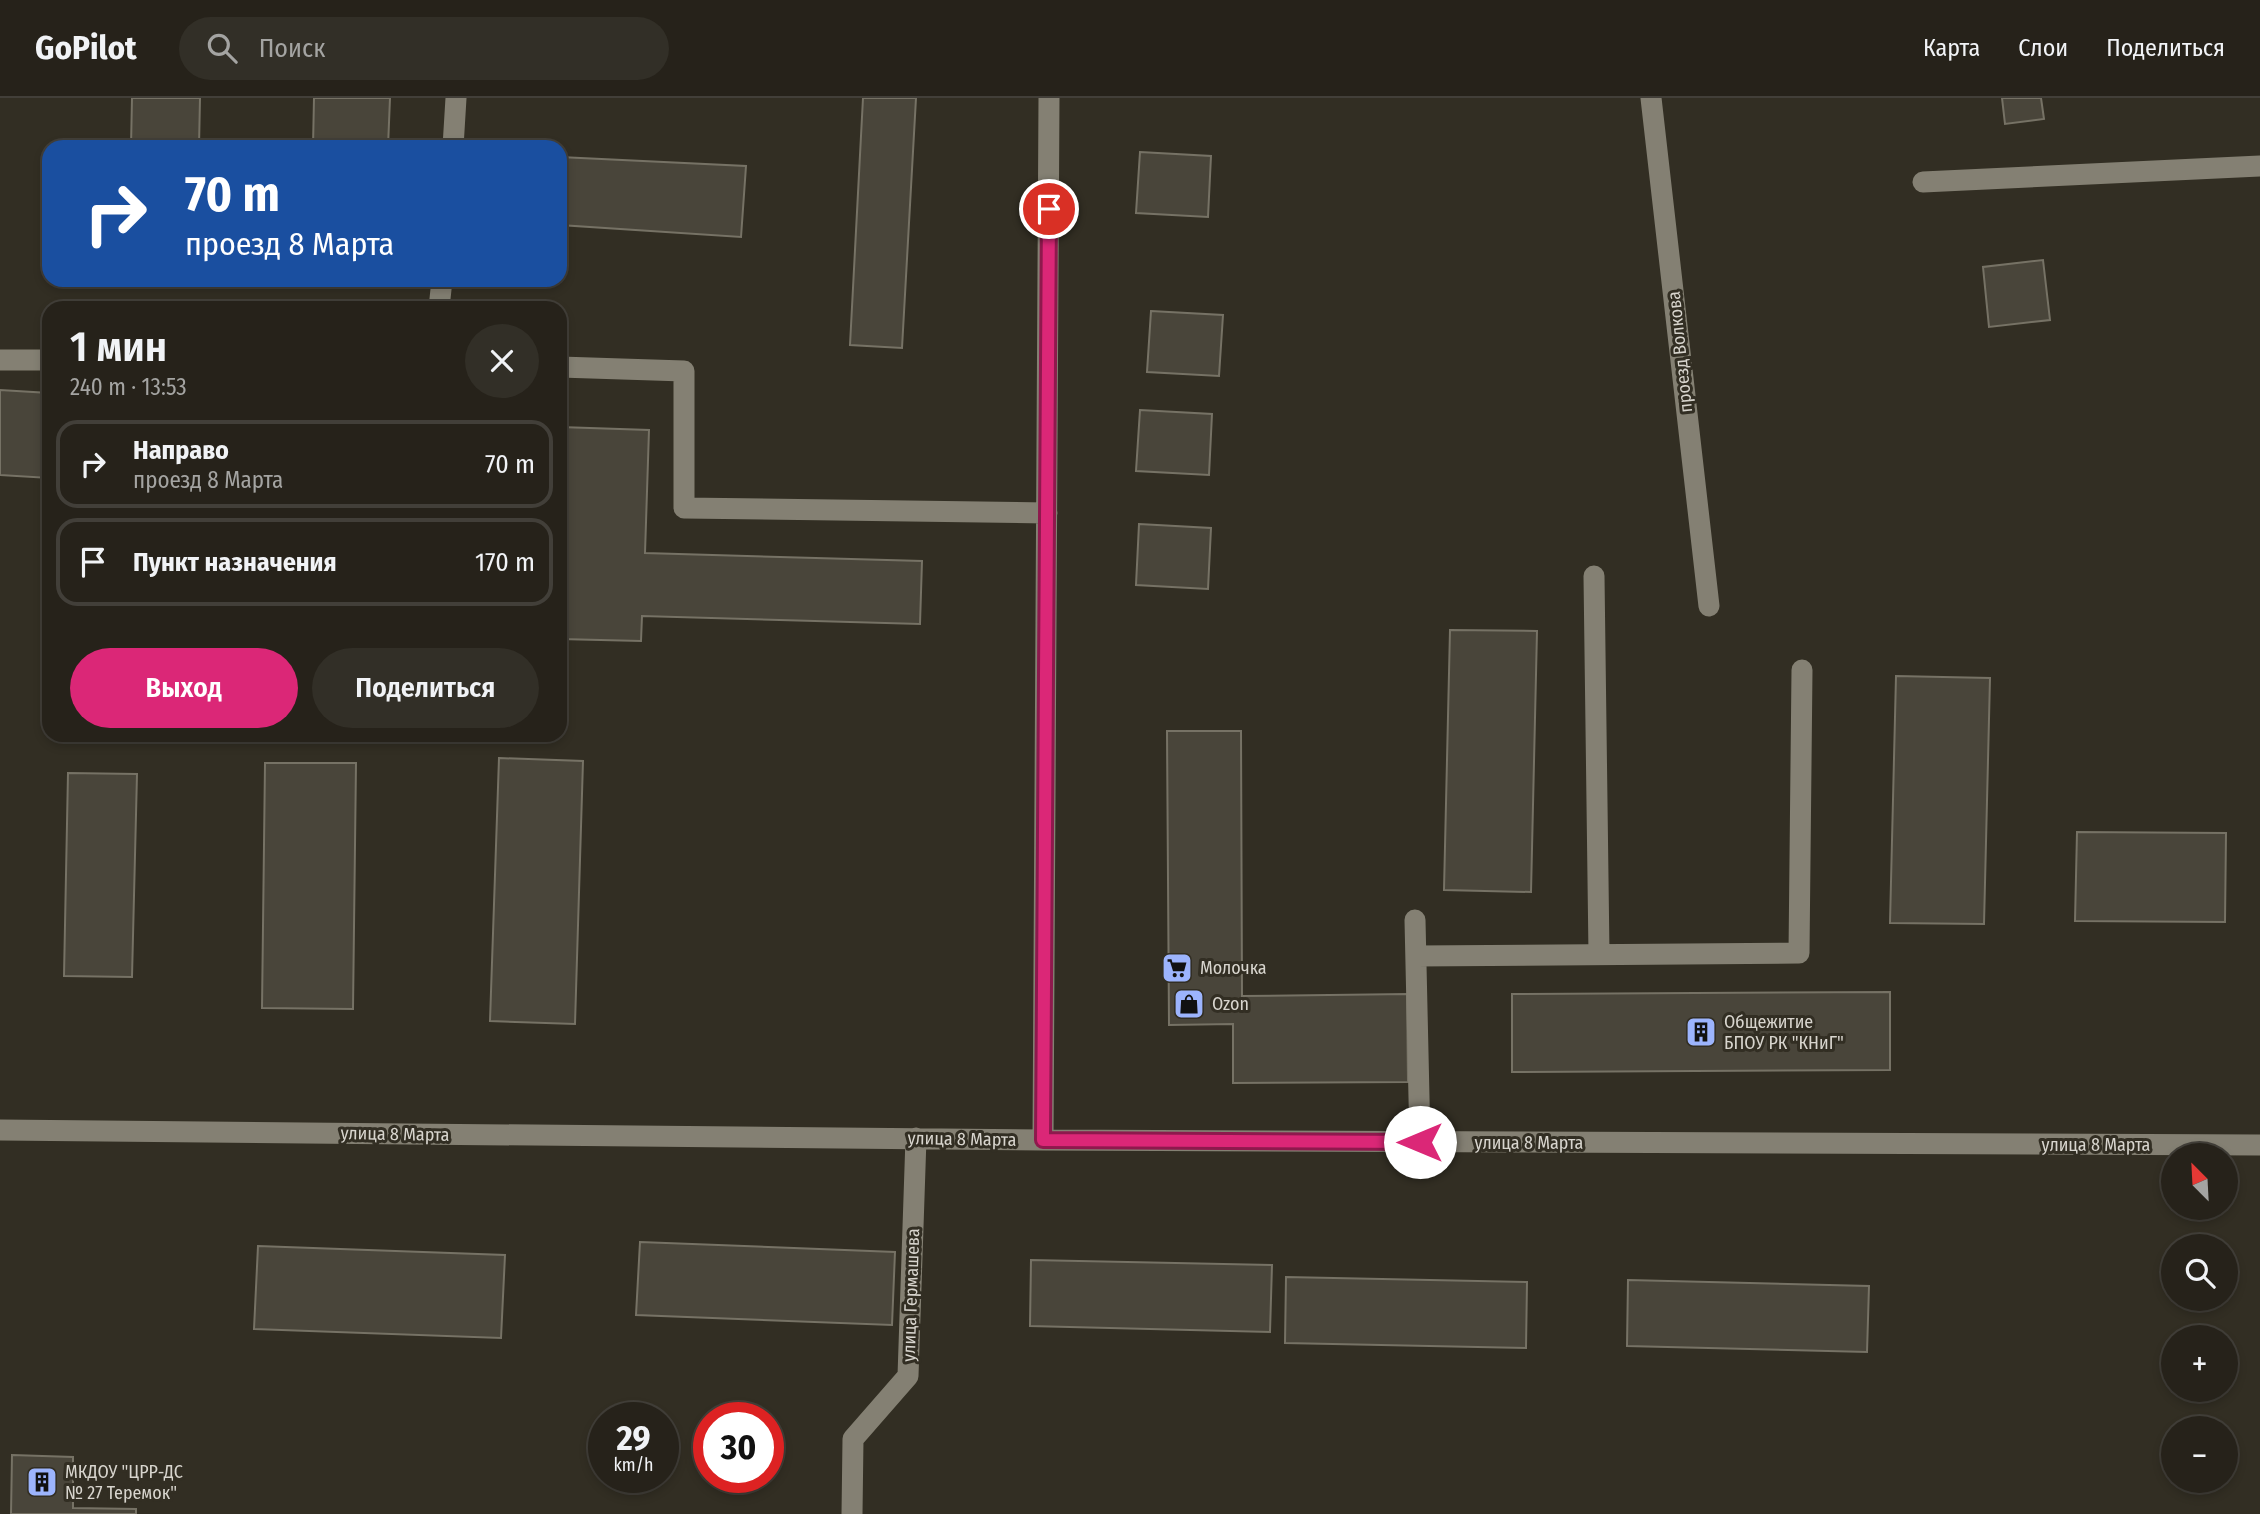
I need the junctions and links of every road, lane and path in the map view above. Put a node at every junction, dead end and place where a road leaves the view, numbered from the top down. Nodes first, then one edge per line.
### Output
1 (456, 98) edge
2 (1049, 98) edge
3 (1651, 98) edge
4 (453, 140) edge
5 (2260, 166) edge
6 (1923, 182) dead end
7 (0, 360) edge
8 (42, 360) edge
9 (567, 367) edge
10 (1047, 513) junction
11 (1594, 576) dead end
12 (1709, 606) dead end
13 (1802, 670) dead end
14 (1415, 920) dead end
15 (1599, 954) junction
16 (1416, 956) junction
17 (0, 1130) edge
18 (916, 1139) junction
19 (1043, 1140) junction
20 (1420, 1142) junction
21 (2260, 1146) edge
22 (852, 1514) edge

1 - 4 street
2 - 10 street
3 - 12 street, проезд Волкова
5 - 6 street
7 - 8 street
9 - 10 street
10 - 19 street
11 - 15 street
13 - 15 street
14 - 16 street
15 - 16 street
16 - 20 street
17 - 18 street, улица 8 Марта
18 - 19 street, улица 8 Марта
18 - 22 street, улица Гермашева
19 - 20 street, улица 8 Марта
20 - 21 street, улица 8 Марта

